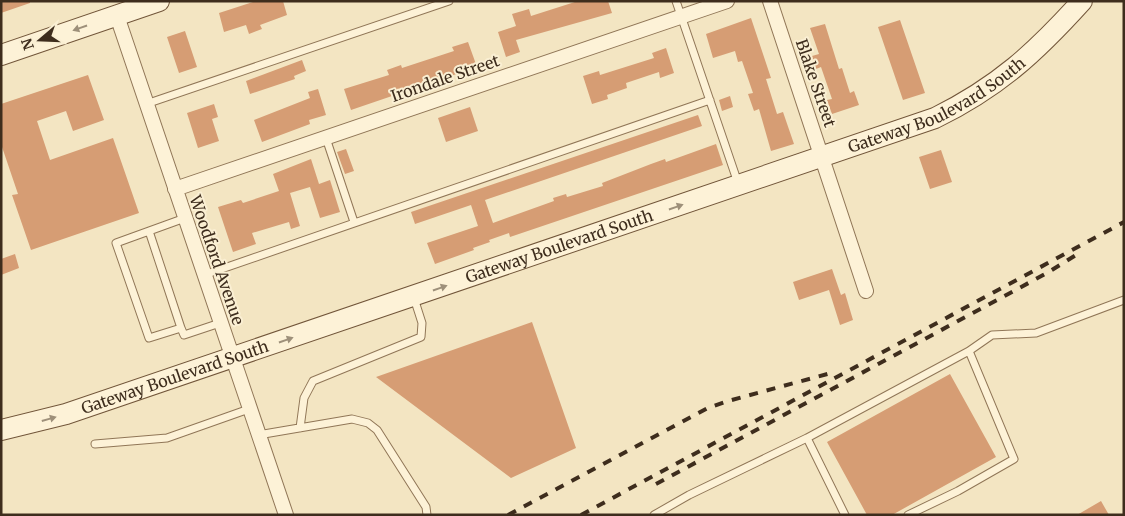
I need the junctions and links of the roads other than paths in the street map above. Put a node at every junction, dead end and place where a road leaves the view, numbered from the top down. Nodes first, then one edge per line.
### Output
1 (159, 1) edge
2 (449, 1) edge
3 (676, 1) edge
4 (727, 1) edge
5 (770, 1) edge
6 (1082, 1) edge
7 (137, 5) edge
8 (117, 16) junction
9 (681, 17) junction
10 (1, 55) edge
11 (710, 100) junction
12 (146, 104) junction
13 (326, 138) junction
14 (823, 158) junction
15 (739, 186) junction
16 (175, 189) junction
17 (185, 218) junction
18 (354, 222) junction
19 (149, 231) junction
20 (204, 275) junction
21 (866, 291) dead end
22 (414, 297) junction
23 (1124, 300) edge
24 (220, 323) junction
25 (181, 328) junction
26 (969, 351) junction
27 (232, 358) junction
28 (249, 409) junction
29 (300, 428) junction
30 (1, 430) edge
31 (258, 435) junction
32 (807, 438) junction
33 (94, 444) dead end
34 (286, 515) edge
35 (428, 515) edge
36 (654, 515) edge
37 (845, 515) edge
38 (908, 515) edge

1 - 7 main road
2 - 12 lane
3 - 9 lane
4 - 9 street, Irondale Street
5 - 14 street, Blake Street
6 - 14 main road, Gateway Boulevard South
7 - 8 main road
8 -> 10 main road
8 - 12 street, Woodford Avenue
9 - 11 lane
9 - 13 street, Irondale Street
11 - 15 lane
11 - 18 lane
12 - 16 street, Woodford Avenue
13 - 16 street, Irondale Street
13 - 18 lane
14 - 15 main road, Gateway Boulevard South
14 - 21 street, Blake Street
22 -> 15 main road, Gateway Boulevard South
16 - 17 street, Woodford Avenue
17 - 19 lane
17 - 20 street, Woodford Avenue
18 - 20 lane
19 - 25 lane
19 - 25 lane
20 - 24 street, Woodford Avenue
27 -> 22 main road, Gateway Boulevard South
22 - 29 lane
23 - 26 lane
24 - 25 lane
24 - 27 street, Woodford Avenue
26 - 32 lane
26 - 38 lane
27 - 28 street, Woodford Avenue
30 -> 27 main road, Gateway Boulevard South
28 - 31 street, Woodford Avenue
28 - 33 lane
29 - 31 lane
29 - 35 lane
31 - 34 street, Woodford Avenue
32 - 36 lane
32 - 37 lane

